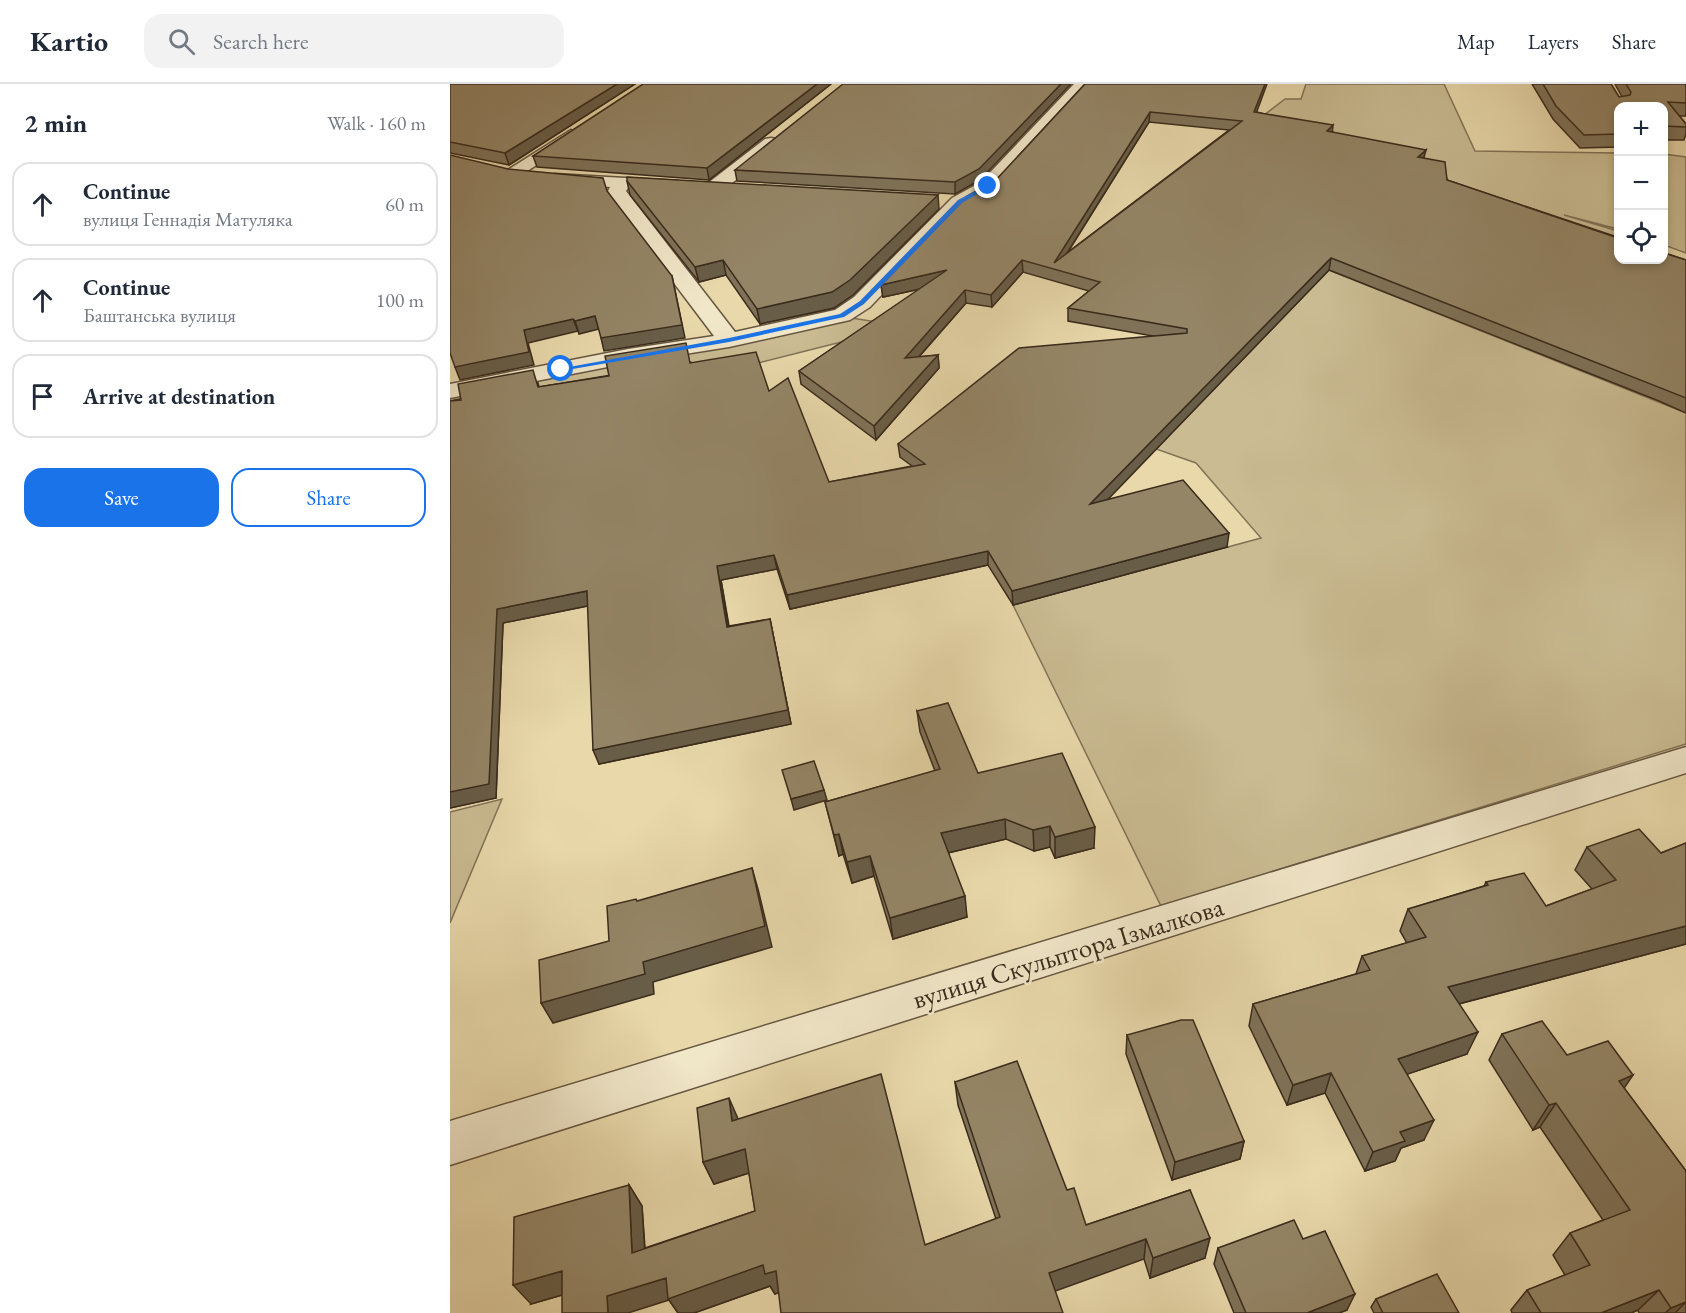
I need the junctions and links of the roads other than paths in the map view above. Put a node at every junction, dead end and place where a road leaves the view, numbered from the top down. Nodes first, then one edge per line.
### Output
1 (1083, 84) edge
2 (584, 127) edge
3 (787, 130) edge
4 (622, 183) junction
5 (715, 187) junction
6 (738, 189) edge
7 (936, 200) edge
8 (960, 202) junction
9 (729, 340) junction
10 (450, 391) edge
11 (1686, 760) edge
12 (450, 1143) edge

1 - 8 street
2 - 4 street
3 - 5 street
4 - 5 street
4 - 9 street
5 - 6 street
7 - 8 street
8 - 9 street
9 - 10 street
11 - 12 street, вулиця Скульптора Ізмалкова

